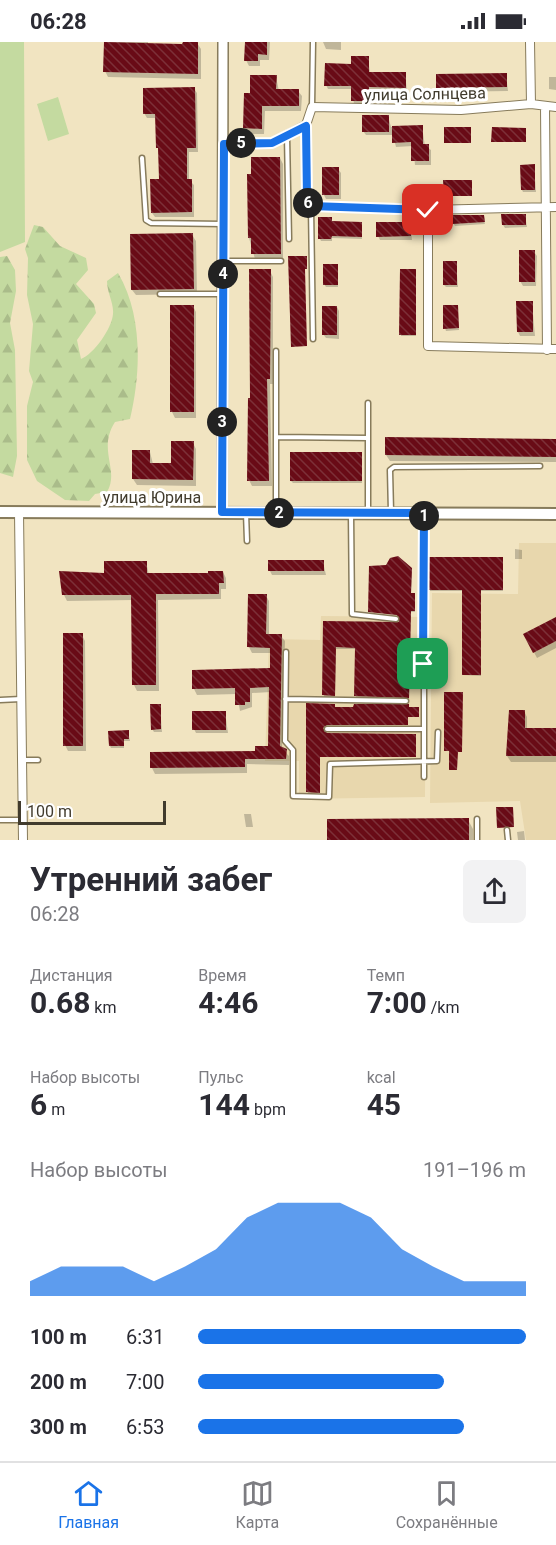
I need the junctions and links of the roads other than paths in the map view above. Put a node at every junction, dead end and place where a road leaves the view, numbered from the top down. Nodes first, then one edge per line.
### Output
1 (223, 42) edge
2 (313, 42) edge
3 (530, 42) edge
4 (531, 104) junction
5 (545, 106) junction
6 (312, 107) junction
7 (556, 107) edge
8 (306, 126) junction
9 (288, 136) junction
10 (224, 144) junction
11 (142, 158) dead end
12 (311, 206) junction
13 (546, 207) junction
14 (556, 207) edge
15 (428, 210) junction
16 (224, 224) junction
17 (289, 239) dead end
18 (223, 261) junction
19 (281, 261) dead end
20 (160, 294) dead end
21 (222, 294) junction
22 (313, 339) dead end
23 (547, 350) junction
24 (556, 350) edge
25 (276, 351) dead end
26 (368, 403) dead end
27 (277, 437) junction
28 (368, 438) junction
29 (540, 466) dead end
30 (0, 512) edge
31 (19, 512) junction
32 (222, 512) junction
33 (246, 513) junction
34 (276, 513) junction
35 (351, 513) junction
36 (368, 513) junction
37 (391, 513) junction
38 (424, 513) junction
39 (556, 514) edge
40 (247, 541) dead end
41 (396, 619) dead end
42 (286, 652) dead end
43 (22, 699) junction
44 (285, 699) junction
45 (0, 700) edge
46 (406, 701) dead end
47 (327, 729) dead end
48 (423, 729) junction
49 (438, 732) dead end
50 (23, 760) junction
51 (38, 760) dead end
52 (423, 762) junction
53 (424, 777) dead end
54 (477, 819) dead end
55 (0, 820) edge
56 (23, 820) junction
57 (507, 830) dead end
58 (23, 840) edge
59 (477, 840) edge
60 (508, 840) edge

1 - 10 street
2 - 6 lane
3 - 4 street
4 - 5 street, улица Солнцева
4 - 6 street, улица Солнцева
5 - 7 street, улица Солнцева
5 - 13 street
6 - 8 street
8 - 9 street
8 - 12 street
9 - 10 street
9 - 17 lane
10 - 16 street
11 - 16 lane
12 - 15 street
12 - 22 lane
13 - 14 street
13 - 15 street
13 - 23 street
15 - 23 street
16 - 18 street
18 - 19 lane
18 - 21 street
20 - 21 lane
21 - 32 street
23 - 24 street
25 - 27 lane
26 - 28 lane
27 - 28 lane
27 - 34 lane
28 - 36 lane
29 - 37 lane
30 - 31 main road, улица Юрина
31 - 32 main road, улица Юрина
31 - 43 street
32 - 33 main road, улица Юрина
33 - 34 main road, улица Юрина
33 - 40 lane
34 - 35 main road, улица Юрина
35 - 36 main road, улица Юрина
35 - 41 lane
36 - 37 main road, улица Юрина
37 - 38 main road, улица Юрина
38 - 39 main road, улица Юрина
38 - 48 lane
42 - 44 lane
43 - 45 lane
43 - 50 street
44 - 46 lane
44 - 52 lane
47 - 48 lane
48 - 52 lane
49 - 52 lane
50 - 51 lane
50 - 56 street
52 - 53 lane
54 - 59 lane
55 - 56 lane
56 - 58 street
57 - 60 lane

